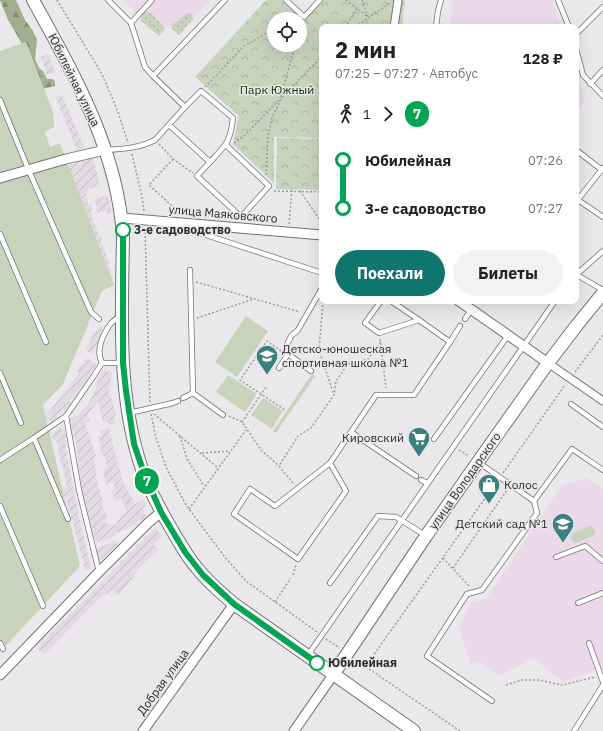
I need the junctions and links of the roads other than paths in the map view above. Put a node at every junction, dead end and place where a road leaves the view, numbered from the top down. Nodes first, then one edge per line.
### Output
1 (33, 0) edge
2 (108, 0) edge
3 (152, 0) edge
4 (225, 0) edge
5 (286, 0) edge
6 (320, 0) edge
7 (398, 0) edge
8 (441, 0) edge
9 (558, 0) edge
10 (603, 7) edge
11 (130, 23) junction
12 (394, 24) edge
13 (436, 24) edge
14 (568, 24) edge
15 (579, 31) edge
16 (579, 60) edge
17 (603, 70) edge
18 (153, 76) junction
19 (590, 84) junction
20 (603, 96) edge
21 (0, 100) edge
22 (185, 107) junction
23 (170, 125) junction
24 (226, 145) junction
25 (105, 150) junction
26 (579, 152) edge
27 (210, 162) junction
28 (602, 169) edge
29 (29, 170) junction
30 (0, 178) edge
31 (579, 198) edge
32 (579, 202) edge
33 (241, 217) junction
34 (603, 217) edge
35 (122, 218) junction
36 (160, 220) junction
37 (241, 228) junction
38 (0, 234) edge
39 (319, 235) edge
40 (603, 250) edge
41 (190, 270) dead end
42 (319, 272) edge
43 (579, 272) edge
44 (579, 277) edge
45 (603, 292) edge
46 (319, 293) edge
47 (379, 304) edge
48 (395, 304) edge
49 (463, 304) edge
50 (553, 304) edge
51 (471, 310) junction
52 (123, 316) junction
53 (99, 319) dead end
54 (464, 319) dead end
55 (419, 320) junction
56 (460, 326) dead end
57 (509, 334) junction
58 (46, 342) dead end
59 (450, 342) junction
60 (524, 345) junction
61 (288, 355) junction
62 (102, 362) junction
63 (123, 363) junction
64 (548, 363) junction
65 (279, 368) dead end
66 (311, 370) dead end
67 (0, 373) edge
68 (193, 393) junction
69 (183, 398) dead end
70 (178, 401) dead end
71 (603, 401) edge
72 (571, 404) dead end
73 (129, 413) junction
74 (223, 415) road end
75 (66, 416) junction
76 (21, 423) dead end
77 (603, 427) edge
78 (351, 432) junction
79 (34, 438) junction
80 (434, 439) dead end
81 (0, 460) edge
82 (478, 462) junction
83 (330, 463) junction
84 (603, 470) edge
85 (416, 476) dead end
86 (421, 480) dead end
87 (427, 483) junction
88 (534, 501) junction
89 (0, 506) edge
90 (161, 512) junction
91 (68, 520) dead end
92 (402, 520) junction
93 (426, 536) junction
94 (556, 557) dead end
95 (603, 561) edge
96 (99, 572) junction
97 (330, 583) dead end
98 (603, 593) edge
99 (578, 603) dead end
100 (234, 604) junction
101 (43, 606) dead end
102 (0, 643) edge
103 (589, 643) dead end
104 (3, 649) dead end
105 (307, 656) junction
106 (0, 675) edge
107 (333, 675) junction
108 (603, 684) edge
109 (492, 701) dead end
110 (143, 731) edge
111 (294, 731) edge
112 (414, 731) edge
113 (574, 731) edge

1 - 25 street, Юбилейная улица
2 - 11 lane
3 - 11 lane
4 - 18 lane
5 - 6 lane
7 - 12 street
8 - 13 lane
9 - 14 lane
10 - 15 lane
11 - 18 lane
16 - 19 lane
17 - 19 lane
18 - 22 lane
19 - 20 lane
21 - 29 lane
22 - 23 lane
22 - 24 lane
23 - 25 lane
23 - 27 lane
24 - 27 lane
24 - 33 lane
25 - 29 street
25 - 35 street, Юбилейная улица
26 - 28 lane
27 - 33 lane
28 - 31 lane
29 - 30 street
29 - 53 lane
32 - 34 lane
33 - 37 lane
35 - 36 street, улица Маяковского
35 - 52 street, Юбилейная улица
36 - 37 street, улица Маяковского
36 - 42 lane
37 - 39 street, улица Маяковского
38 - 58 lane
40 - 43 lane
41 - 68 lane
44 - 45 lane
45 - 64 street, улица Володарского
46 - 61 lane
47 - 55 lane
48 - 55 lane
49 - 51 street
50 - 60 lane
51 - 54 lane
51 - 57 street
52 - 62 lane
52 - 63 street, Юбилейная улица
55 - 59 lane
56 - 59 lane
57 - 60 street
57 - 80 lane
59 - 78 lane
60 - 64 street
60 - 87 lane
61 - 65 lane
61 - 66 lane
62 - 63 lane
62 - 75 lane
63 - 73 street, Юбилейная улица
64 - 71 street
64 - 82 street, улица Володарского
67 - 76 lane
68 - 69 lane
68 - 74 lane
70 - 73 lane
72 - 77 lane
73 - 90 street, Юбилейная улица
75 - 79 lane
75 - 96 lane
78 - 83 lane
78 - 85 lane
79 - 81 lane
79 - 91 lane
82 - 88 lane
82 - 93 street, улица Володарского
83 - 83 lane
84 - 88 lane
86 - 87 lane
87 - 92 lane
88 - 109 lane
89 - 101 lane
90 - 96 street
90 - 100 street, Юбилейная улица
92 - 93 lane
92 - 97 lane
92 - 105 lane
93 - 107 street, улица Володарского
94 - 95 lane
96 - 106 street
98 - 99 lane
100 - 105 street, Юбилейная улица
100 - 110 street, Добрая улица
102 - 104 lane
103 - 108 lane
105 - 107 street, Юбилейная улица
107 - 111 street
107 - 112 street, Юбилейная улица
108 - 113 lane

